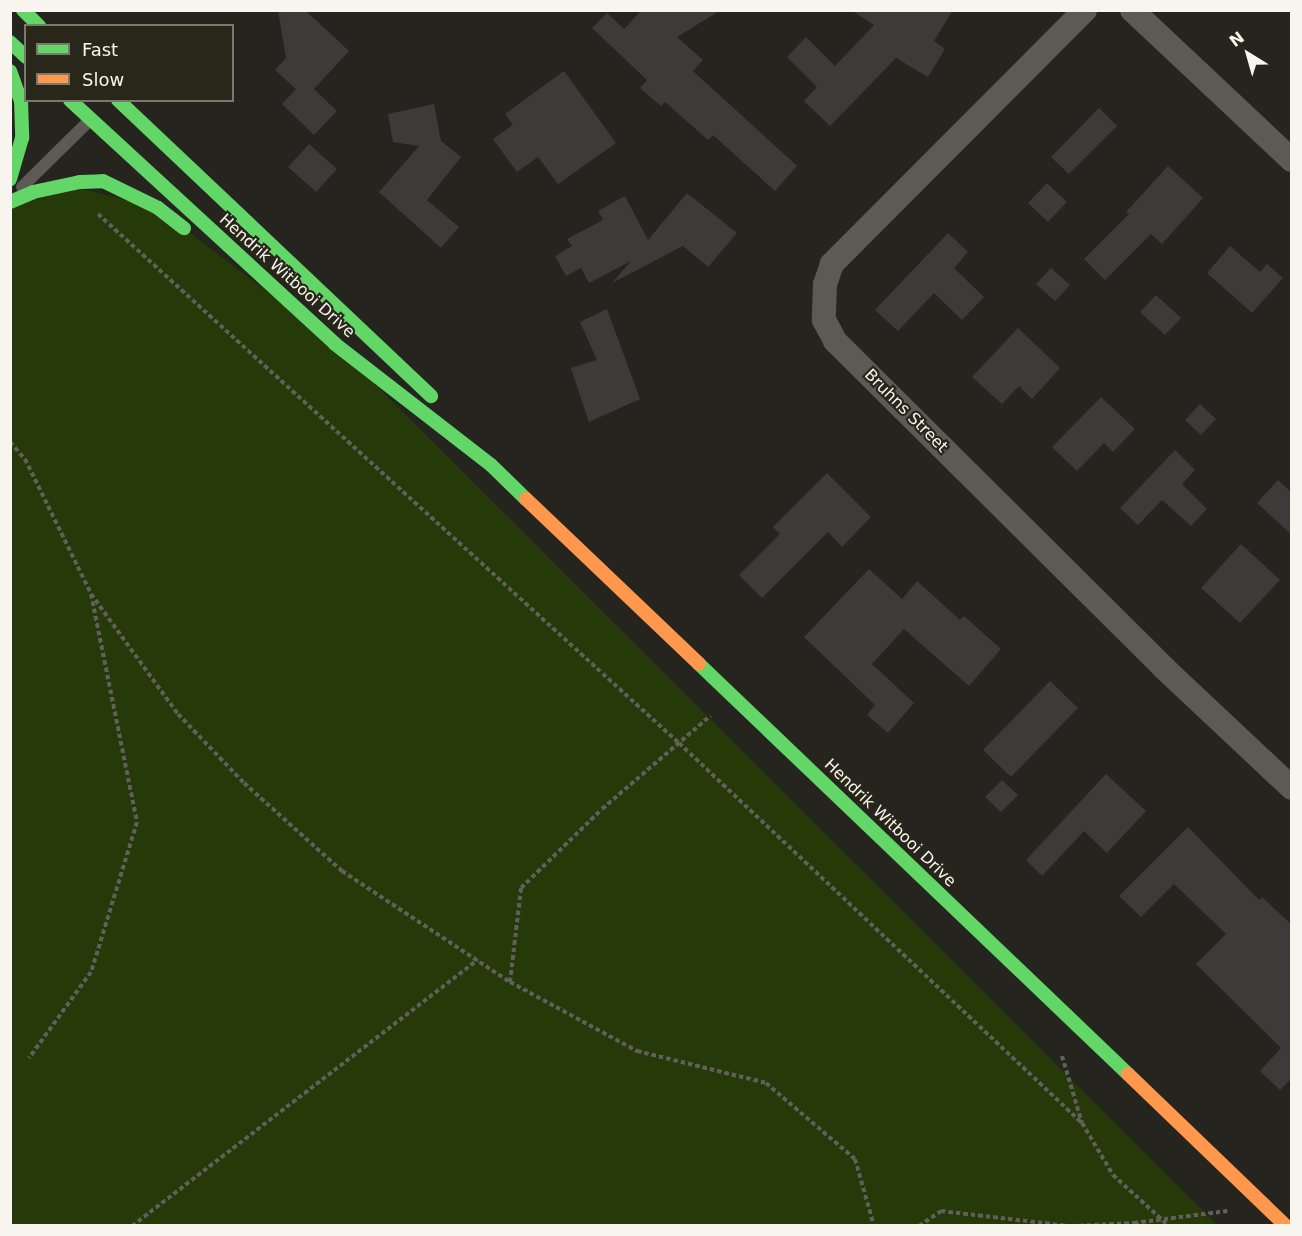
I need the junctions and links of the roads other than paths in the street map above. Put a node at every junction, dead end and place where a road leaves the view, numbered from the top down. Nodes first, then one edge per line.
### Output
1 (23, 10) edge
2 (1085, 10) edge
3 (1132, 10) edge
4 (37, 24) edge
5 (10, 42) edge
6 (24, 55) edge
7 (10, 71) edge
8 (72, 102) edge
9 (120, 102) edge
10 (101, 107) dead end
11 (90, 120) junction
12 (1292, 160) edge
13 (10, 179) edge
14 (10, 200) edge
15 (192, 234) dead end
16 (209, 247) dead end
17 (335, 344) junction
18 (491, 465) junction
19 (1292, 788) edge
20 (1265, 1207) junction
21 (1280, 1226) edge
22 (1286, 1226) edge

1 - 4 main road
2 - 19 street, Bruhns Street
3 - 12 street
5 - 6 main road
7 - 13 main road
8 - 11 main road, Hendrik Witbooi Drive
9 - 18 main road, Hendrik Witbooi Drive
10 - 11 lane
11 - 14 lane
11 - 17 main road, Hendrik Witbooi Drive
14 - 15 main road
16 - 17 main road
17 - 18 main road, Hendrik Witbooi Drive
18 - 20 main road, Hendrik Witbooi Drive
20 - 21 main road, Hendrik Witbooi Drive
20 - 22 main road, Hendrik Witbooi Drive

